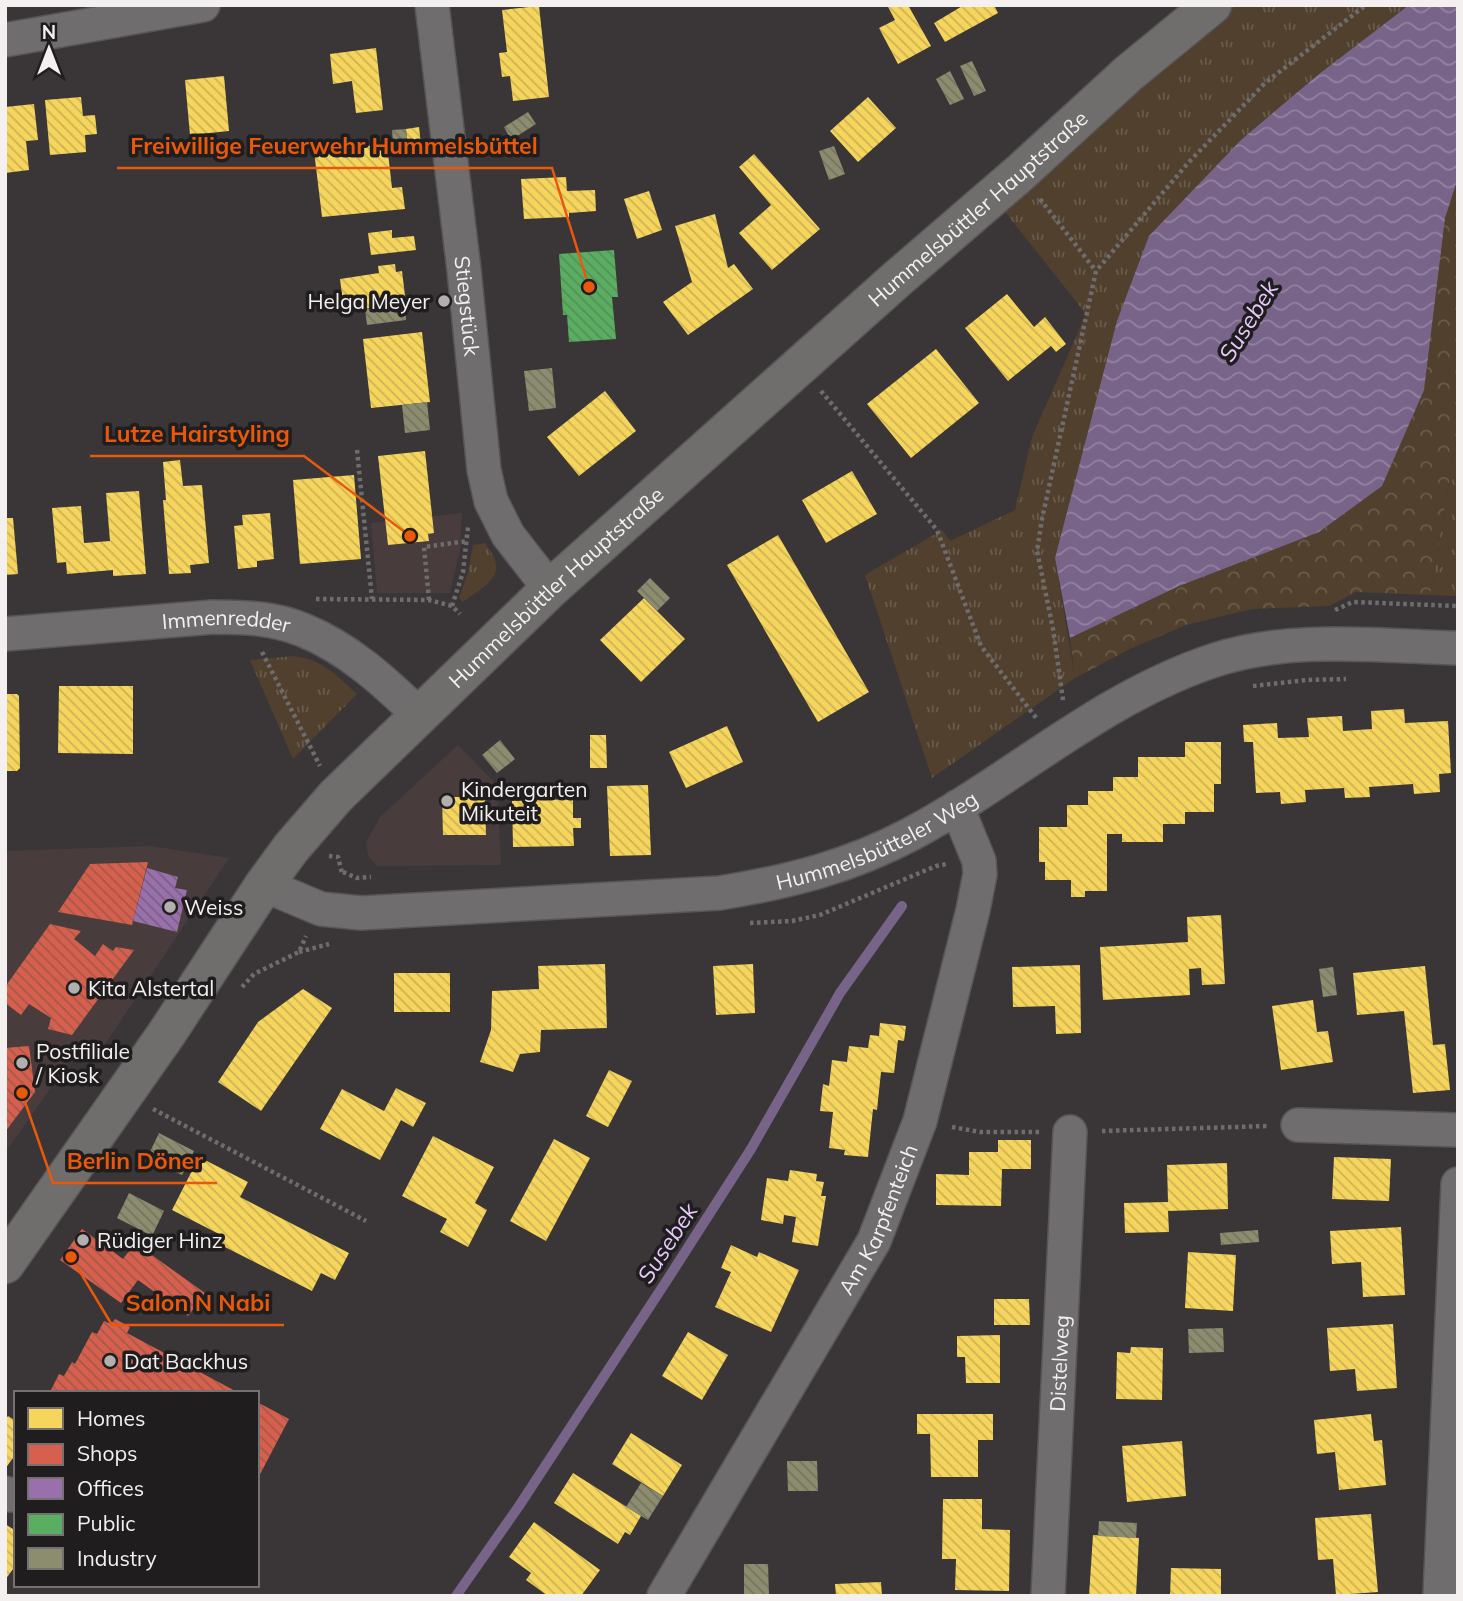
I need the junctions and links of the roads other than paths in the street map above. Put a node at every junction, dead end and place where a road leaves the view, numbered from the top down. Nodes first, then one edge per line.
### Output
1 (203, 5) edge
2 (432, 5) edge
3 (1212, 5) edge
4 (5, 40) edge
5 (550, 589) junction
6 (5, 634) edge
7 (1458, 649) edge
8 (419, 715) junction
9 (957, 807) junction
10 (264, 885) junction
11 (1298, 1125) road end
12 (1458, 1130) edge
13 (1070, 1132) road end
14 (1458, 1184) edge
15 (5, 1264) edge
16 (664, 1596) edge
17 (1048, 1596) edge
18 (1440, 1596) edge

1 - 4 street
2 - 5 street, Stiegstück
3 - 5 main road, Hummelsbüttler Hauptstraße
5 - 8 main road, Hummelsbüttler Hauptstraße
6 - 8 street, Immenredder
7 - 9 street, Hummelsbütteler Weg
8 - 10 main road, Hummelsbüttler Hauptstraße
9 - 10 street, Hummelsbütteler Weg
9 - 16 street, Am Karpfenteich
10 - 15 main road, Hummelsbüttler Hauptstraße
11 - 12 street
13 - 17 street, Distelweg
14 - 18 street

